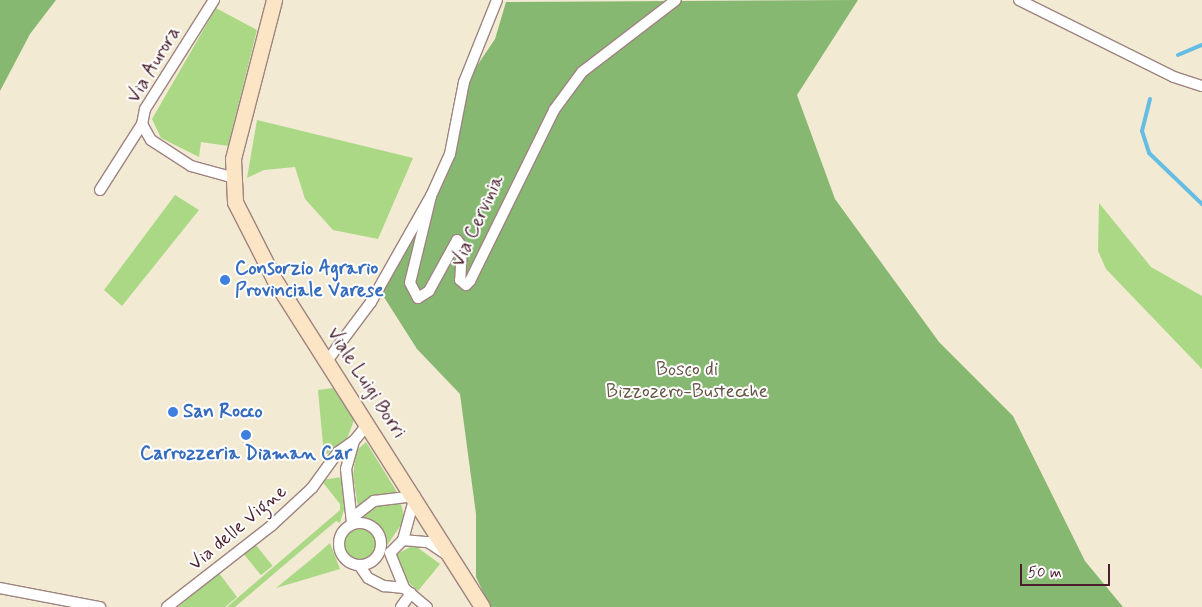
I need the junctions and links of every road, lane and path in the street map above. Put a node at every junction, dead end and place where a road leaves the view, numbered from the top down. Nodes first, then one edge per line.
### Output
1 (214, 0) edge
2 (274, 0) edge
3 (497, 0) edge
4 (676, 0) edge
5 (1019, 0) edge
6 (1202, 86) edge
7 (142, 124) junction
8 (231, 177) junction
9 (100, 190) dead end
10 (431, 196) junction
11 (327, 361) junction
12 (368, 424) junction
13 (354, 442) junction
14 (346, 469) junction
15 (326, 470) junction
16 (415, 496) junction
17 (352, 522) junction
18 (403, 540) junction
19 (385, 551) junction
20 (451, 557) junction
21 (359, 565) junction
22 (0, 588) edge
23 (408, 591) junction
24 (80, 605) edge
25 (100, 607) edge
26 (167, 607) edge
27 (401, 607) edge
28 (427, 607) edge
29 (482, 607) edge

1 - 7 street, Via Aurora
2 - 8 main road, Viale Luigi Borri
3 - 10 street
4 - 10 street, Via Cervinia
5 - 6 street
7 - 8 street, Via Aurora
7 - 9 street, Via Aurora
8 - 11 main road, Viale Luigi Borri
10 - 11 street
11 - 12 main road, Viale Luigi Borri
12 - 13 street
12 - 16 main road, Viale Luigi Borri
13 - 14 street
13 - 15 street, Via delle Vigne
14 - 15 street
14 - 17 street
15 - 26 street, Via delle Vigne
16 - 17 street
16 - 18 street
16 - 20 main road, Viale Luigi Borri
17 - 19 street
17 - 21 street
18 - 19 street
18 - 20 street
19 - 21 street
19 - 23 street
20 - 29 main road, Viale Luigi Borri
21 - 23 street
22 - 24 street
23 - 27 street
23 - 28 street
24 - 25 street

